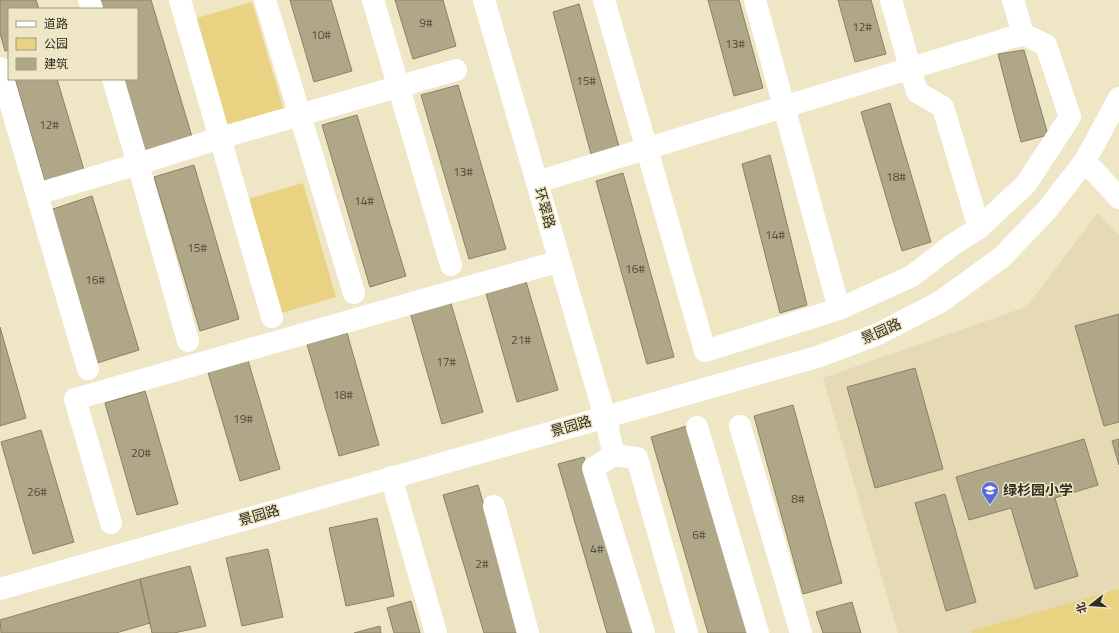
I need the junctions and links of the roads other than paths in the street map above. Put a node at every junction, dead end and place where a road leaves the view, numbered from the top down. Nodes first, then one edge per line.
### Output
1 (180, 0) edge
2 (265, 0) edge
3 (373, 0) edge
4 (484, 0) edge
5 (604, 0) edge
6 (755, 0) edge
7 (891, 0) edge
8 (1012, 0) edge
9 (1023, 34) junction
10 (0, 68) edge
11 (911, 68) junction
12 (456, 70) dead end
13 (113, 80) edge
14 (399, 86) junction
15 (1119, 98) edge
16 (783, 107) junction
17 (299, 115) junction
18 (220, 138) junction
19 (646, 148) junction
20 (1085, 162) junction
21 (138, 164) junction
22 (537, 182) junction
23 (37, 194) junction
24 (1119, 198) edge
25 (979, 228) junction
26 (560, 260) junction
27 (451, 265) dead end
28 (354, 293) dead end
29 (839, 309) junction
30 (272, 317) dead end
31 (188, 341) dead end
32 (88, 369) dead end
33 (605, 417) junction
34 (740, 426) dead end
35 (697, 427) dead end
36 (614, 455) junction
37 (391, 477) junction
38 (494, 506) dead end
39 (111, 523) dead end
40 (0, 589) edge
41 (436, 633) edge
42 (528, 633) edge
43 (644, 633) edge
44 (687, 633) edge
45 (758, 633) edge
46 (802, 633) edge

1 - 18 street
2 - 17 street
3 - 14 street
4 - 22 street, 环翠路
5 - 19 street
6 - 16 street
7 - 11 street
8 - 9 street
9 - 11 street
9 - 25 street
10 - 23 street
11 - 16 street
11 - 25 street
12 - 14 street
13 - 21 street
14 - 17 street
14 - 27 street
15 - 20 street
16 - 19 street
16 - 29 street
17 - 18 street
17 - 28 street
18 - 21 street
18 - 30 street
19 - 22 street
19 - 29 street
20 - 24 street
20 - 33 street, 景园路
21 - 23 street
21 - 31 street
22 - 26 street, 环翠路
23 - 32 street
25 - 29 street
26 - 33 street, 环翠路
26 - 39 street
33 - 36 street, 环翠路
33 - 37 street, 景园路
34 - 46 street
35 - 45 street
36 - 43 street
36 - 44 street
37 - 40 street, 景园路
37 - 41 street
38 - 42 street

